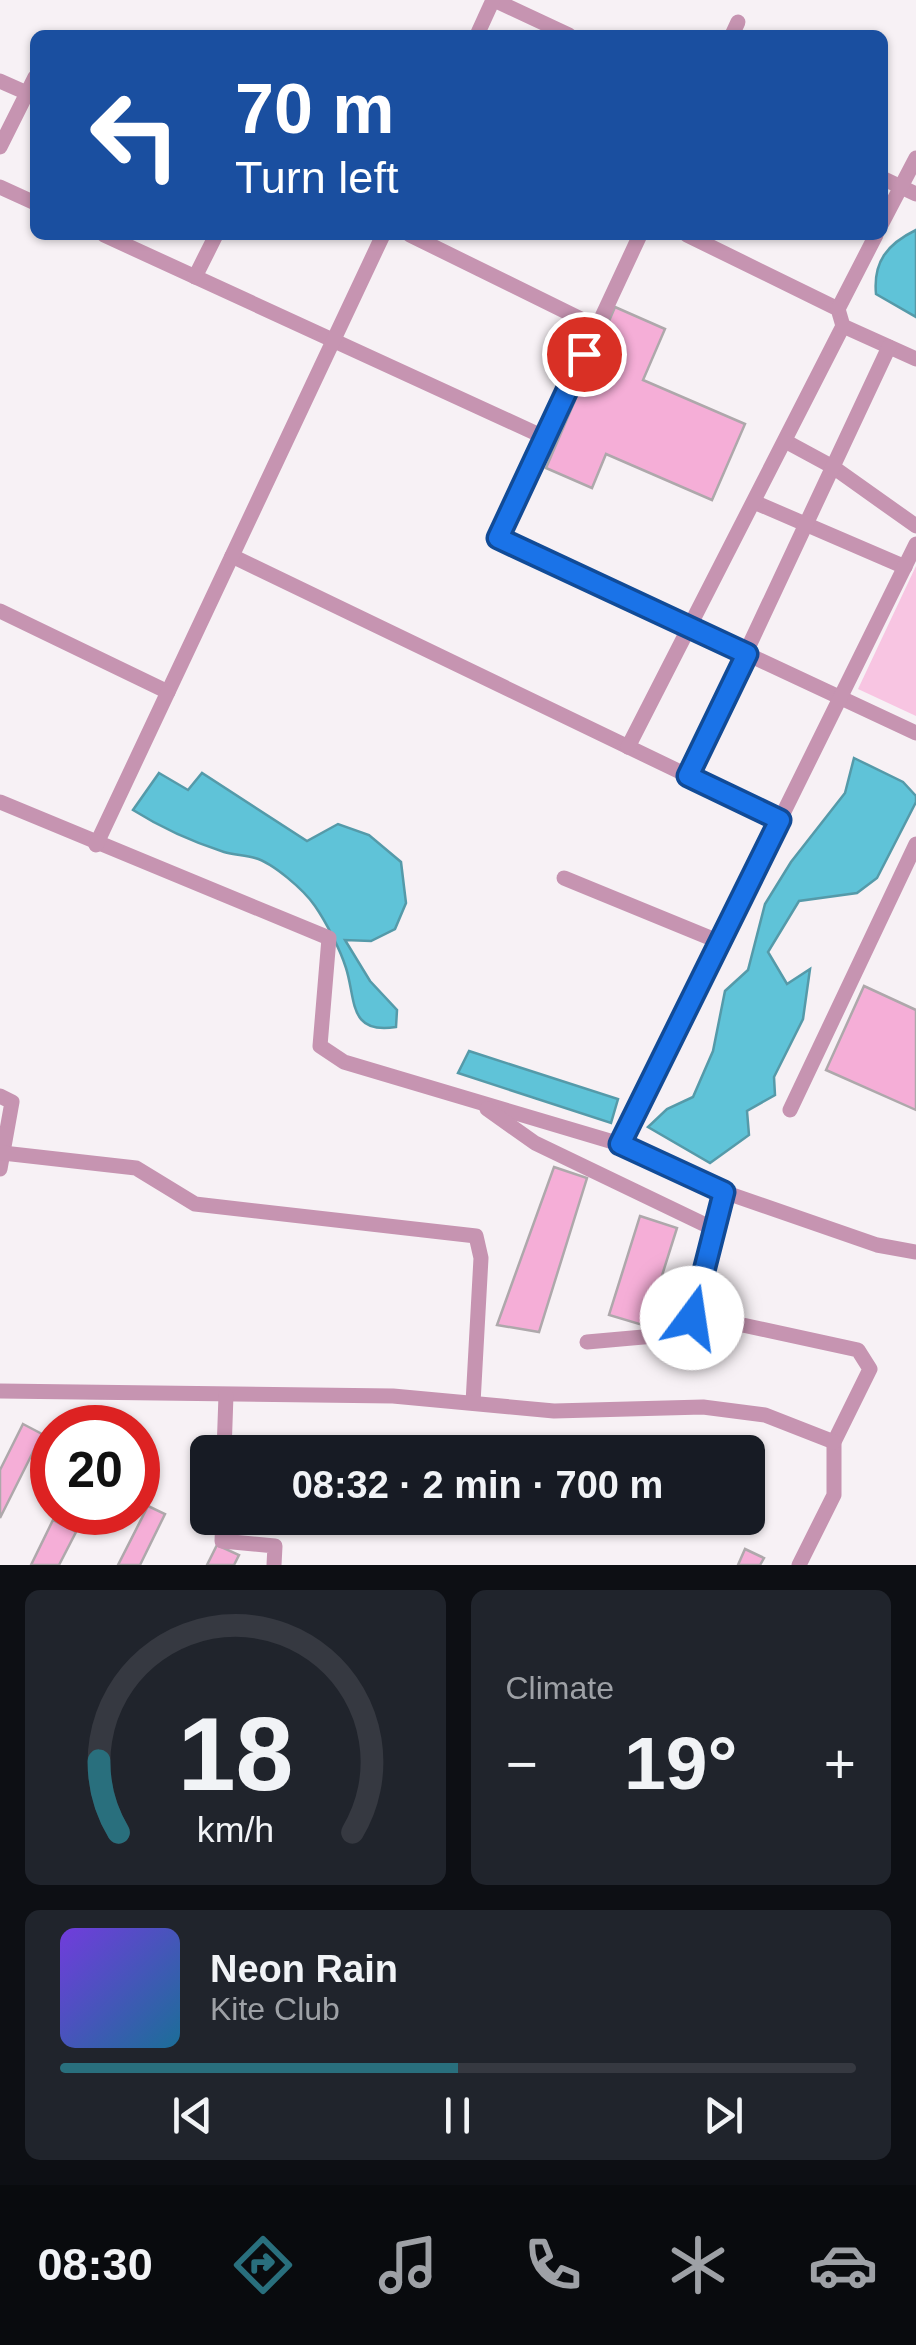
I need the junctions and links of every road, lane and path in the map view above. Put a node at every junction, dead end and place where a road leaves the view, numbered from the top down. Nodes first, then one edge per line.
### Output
1 (493, 0) edge
2 (479, 30) edge
3 (558, 30) edge
4 (0, 81) edge
5 (30, 87) edge
6 (27, 93) junction
7 (1, 142) edge
8 (916, 158) edge
9 (0, 188) edge
10 (909, 190) edge
11 (30, 202) edge
12 (888, 216) edge
13 (115, 240) edge
14 (214, 240) edge
15 (381, 240) edge
16 (420, 240) edge
17 (638, 240) edge
18 (697, 240) edge
19 (873, 240) edge
20 (195, 277) junction
21 (838, 310) junction
22 (597, 326) junction
23 (844, 326) junction
24 (334, 340) junction
25 (890, 347) junction
26 (916, 359) edge
27 (546, 438) junction
28 (785, 442) junction
29 (833, 467) junction
30 (754, 502) junction
31 (916, 526) edge
32 (806, 528) junction
33 (916, 544) edge
34 (232, 556) junction
35 (905, 567) junction
36 (0, 610) edge
37 (690, 628) junction
38 (747, 654) junction
39 (168, 692) junction
40 (840, 698) junction
41 (916, 733) edge
42 (628, 747) junction
43 (688, 776) junction
44 (0, 802) edge
45 (780, 820) junction
46 (916, 844) edge
47 (96, 845) junction
48 (564, 878) dead end
49 (720, 942) junction
50 (6, 1099) edge
51 (474, 1101) junction
52 (790, 1110) dead end
53 (620, 1144) junction
54 (1, 1161) edge
55 (724, 1192) junction
56 (714, 1230) junction
57 (916, 1252) edge
58 (738, 1324) dead end
59 (587, 1342) dead end
60 (0, 1392) edge
61 (226, 1395) junction
62 (473, 1403) junction
63 (225, 1435) edge
64 (834, 1442) junction
65 (222, 1535) edge
66 (274, 1565) edge
67 (799, 1565) edge

1 - 2 street
1 - 3 street
4 - 6 street
5 - 6 street
6 - 7 street
8 - 10 street
9 - 11 street
10 - 12 street
13 - 20 street
14 - 20 street
15 - 24 street
16 - 22 street
17 - 22 street
18 - 21 street
19 - 21 street
20 - 24 street
21 - 23 street
22 - 27 street
23 - 25 street
23 - 28 street
24 - 27 street
24 - 34 street
25 - 26 street
25 - 29 street
27 - 37 street
28 - 29 street
28 - 30 street
29 - 31 street
29 - 32 street
30 - 32 street
30 - 37 street
32 - 35 street
32 - 38 street
33 - 35 street
34 - 39 street
34 - 42 street
35 - 40 street
36 - 39 street
37 - 38 street
37 - 42 street
38 - 40 street
38 - 43 street
39 - 47 street
40 - 41 street
40 - 45 street
42 - 43 street
43 - 45 street
44 - 47 street
45 - 49 street
46 - 52 street
47 - 51 street
48 - 49 street
49 - 53 street
50 - 54 street
51 - 53 street
51 - 56 street
53 - 55 street
54 - 62 street
55 - 56 street
55 - 57 street
56 - 59 street
58 - 64 street
60 - 61 street
61 - 62 street
61 - 63 street
62 - 64 street
64 - 67 street
65 - 66 street

